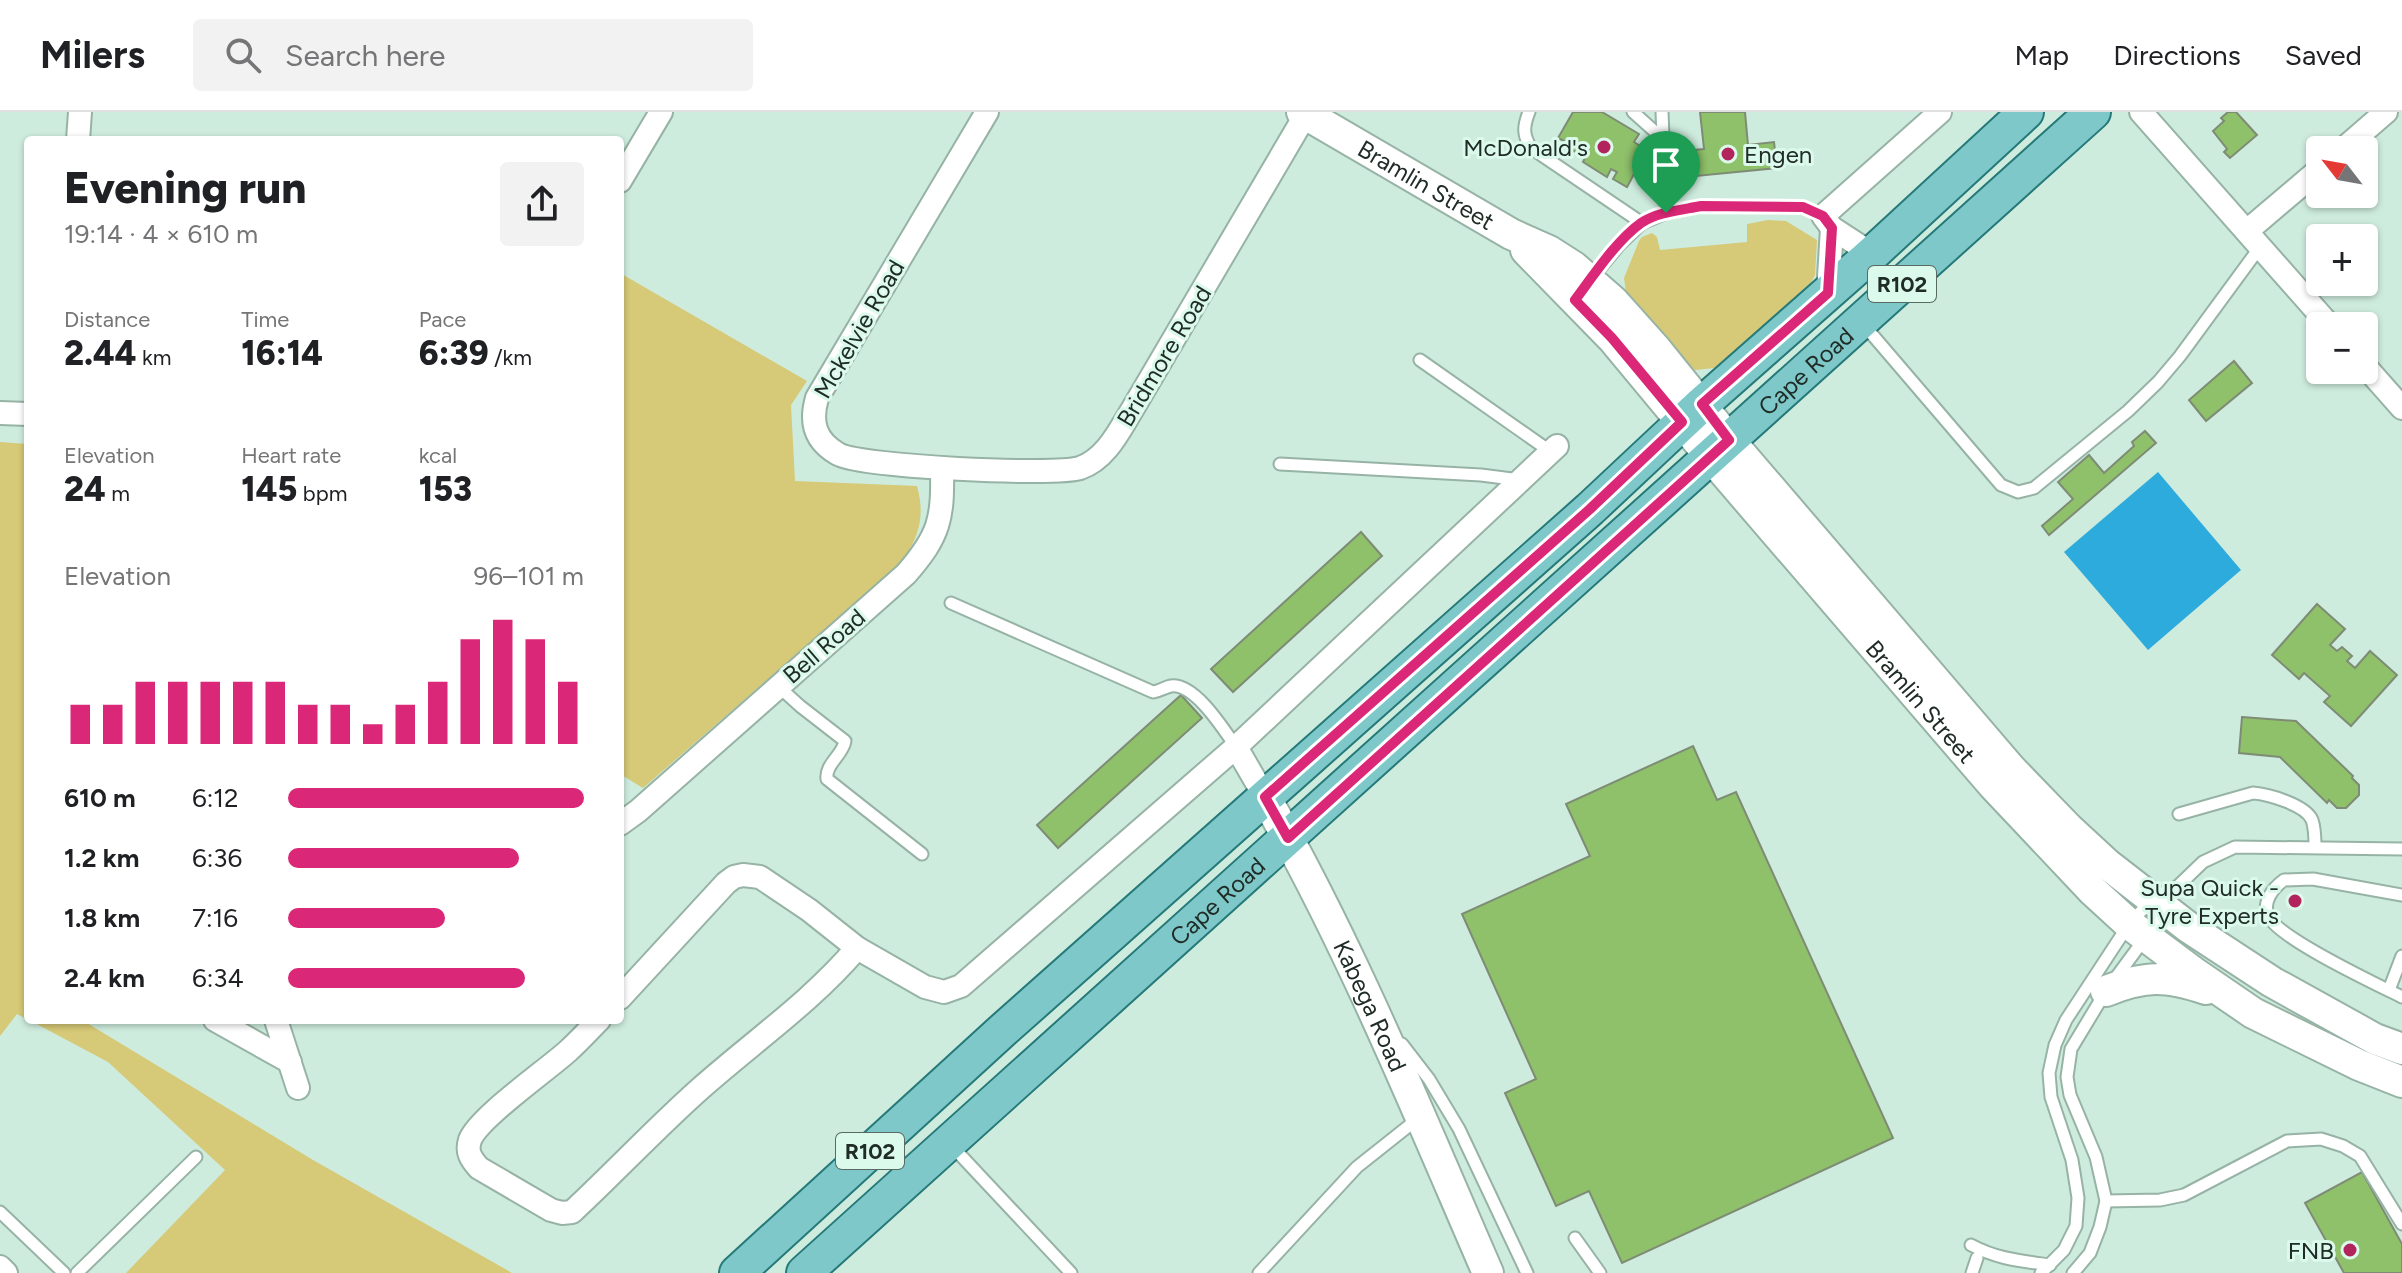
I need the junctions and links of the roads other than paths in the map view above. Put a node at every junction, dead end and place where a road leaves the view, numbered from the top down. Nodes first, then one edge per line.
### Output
1 (80, 112) edge
2 (661, 112) edge
3 (987, 112) edge
4 (1529, 112) edge
5 (1633, 112) edge
6 (1662, 112) edge
7 (1940, 112) edge
8 (2026, 112) edge
9 (2093, 112) edge
10 (2141, 112) edge
11 (2386, 112) edge
12 (1304, 113) edge
13 (78, 136) edge
14 (2358, 136) edge
15 (1662, 138) junction
16 (624, 174) edge
17 (2306, 184) edge
18 (1666, 213) junction
19 (1827, 222) junction
20 (1642, 223) junction
21 (2254, 239) junction
22 (1872, 254) junction
23 (1582, 290) junction
24 (1828, 293) junction
25 (2318, 312) edge
26 (1861, 321) junction
27 (1420, 360) dead end
28 (2378, 381) edge
29 (2402, 408) edge
30 (0, 413) edge
31 (1692, 413) junction
32 (24, 414) edge
33 (1720, 448) junction
34 (1554, 449) joint
35 (1280, 464) dead end
36 (942, 468) junction
37 (1520, 480) junction
38 (951, 603) dead end
39 (778, 686) junction
40 (1236, 747) junction
41 (1265, 797) junction
42 (2179, 814) dead end
43 (624, 821) edge
44 (1288, 838) junction
45 (2315, 847) junction
46 (2402, 849) edge
47 (922, 854) dead end
48 (2402, 895) edge
49 (2165, 899) junction
50 (2137, 930) junction
51 (857, 948) junction
52 (2402, 956) edge
53 (2389, 990) junction
54 (2106, 991) junction
55 (624, 994) edge
56 (2227, 995) junction
57 (2402, 997) edge
58 (1370, 1002) junction
59 (222, 1024) edge
60 (277, 1024) edge
61 (595, 1024) edge
62 (2402, 1049) edge
63 (290, 1062) junction
64 (2402, 1082) edge
65 (298, 1088) dead end
66 (1420, 1117) junction
67 (949, 1143) junction
68 (196, 1157) dead end
69 (2106, 1201) junction
70 (0, 1212) edge
71 (2402, 1224) edge
72 (1575, 1238) dead end
73 (1971, 1245) dead end
74 (1977, 1258) dead end
75 (0, 1267) edge
76 (2046, 1269) edge
77 (6, 1273) edge
78 (64, 1273) edge
79 (77, 1273) edge
80 (737, 1273) edge
81 (804, 1273) edge
82 (1071, 1273) edge
83 (1259, 1273) edge
84 (1488, 1273) edge
85 (1527, 1273) edge
86 (1600, 1273) edge
87 (1972, 1273) edge
88 (2073, 1273) edge

1 - 13 street
2 - 16 street
3 - 36 street, Mckelvie Road
4 - 20 lane
5 - 15 lane
6 - 15 lane
7 - 19 street
8 - 22 main road, Cape Road / R102
9 - 26 main road, Cape Road / R102
10 - 21 street
11 - 14 street
12 - 23 main road, Bramlin Street
12 - 36 street, Bridmore Road
15 - 18 lane
17 - 21 street
18 - 19 lane
18 - 20 lane
19 - 22 street
19 - 24 street
20 - 23 lane
21 - 25 street
21 - 26 lane
22 - 24 main road, Cape Road / R102
23 - 31 main road, Bramlin Street
24 - 31 main road, Cape Road / R102
26 - 33 main road, Cape Road / R102
27 - 34 lane
28 - 29 street
30 - 32 street
31 - 33 main road, Bramlin Street
31 - 41 main road, Cape Road / R102
33 - 44 main road, Cape Road / R102
33 - 49 main road, Bramlin Street
33 - 50 main road, Bramlin Street
34 - 37 street
35 - 37 lane
36 - 39 street, Bell Road
37 - 40 street
38 - 40 lane
39 - 43 street, Bell Road
39 - 47 lane
40 - 41 street, Kabega Road
40 - 51 street
41 - 44 main road, Kabega Road
41 - 80 main road, Cape Road / R102
42 - 45 lane
44 - 58 main road, Kabega Road
44 - 67 main road, Cape Road / R102
45 - 46 lane
45 - 49 lane
48 - 53 lane
49 - 50 lane
49 - 50 lane
49 - 62 main road, Bramlin Street
50 - 54 lane
50 - 56 main road, Bramlin Street
50 - 76 lane
51 - 55 street
51 - 61 street
52 - 53 lane
53 - 57 lane
54 - 56 main road
54 - 69 lane
56 - 64 main road, Bramlin Street
58 - 66 main road, Kabega Road
58 - 85 lane
59 - 63 street
60 - 63 street
63 - 65 street
66 - 83 lane
66 - 84 main road, Kabega Road
67 - 81 main road, Cape Road / R102
67 - 82 lane
68 - 79 lane
69 - 71 lane
69 - 88 lane
70 - 78 lane
72 - 86 lane
73 - 76 lane
74 - 87 lane
75 - 77 street

